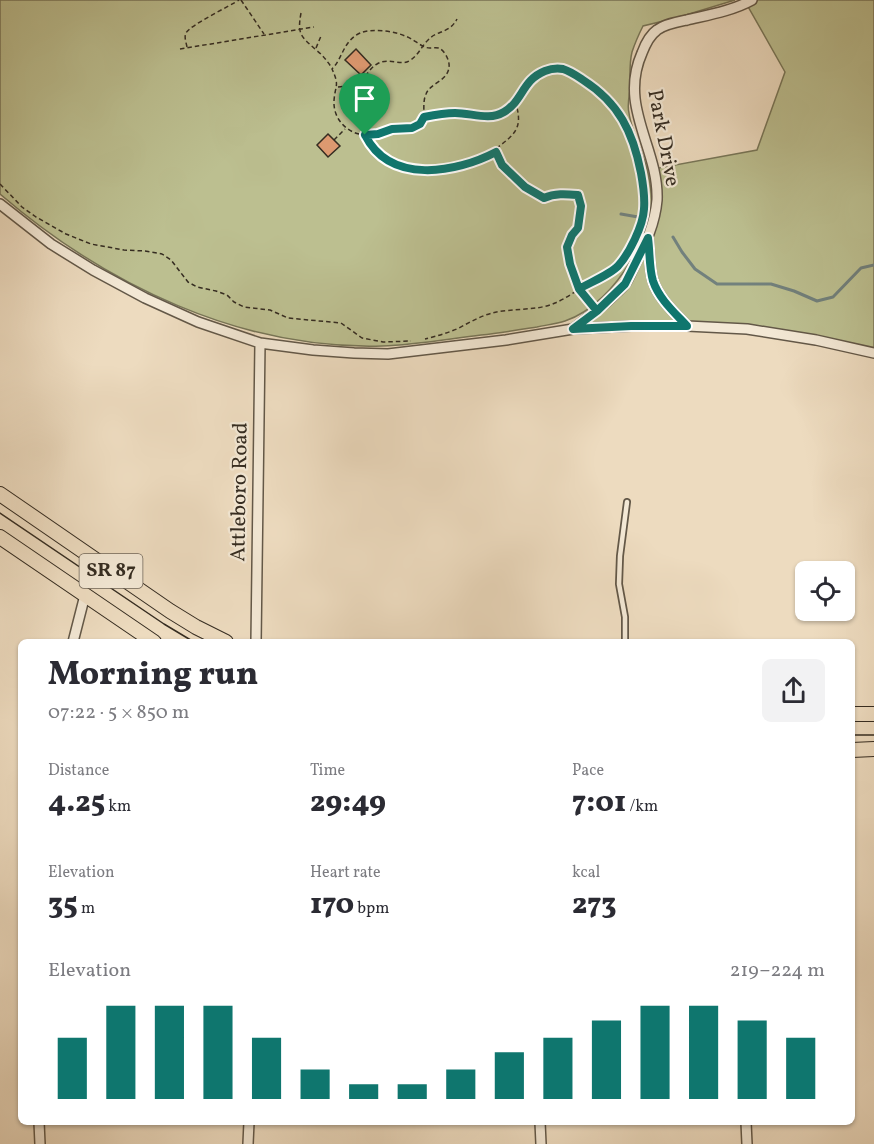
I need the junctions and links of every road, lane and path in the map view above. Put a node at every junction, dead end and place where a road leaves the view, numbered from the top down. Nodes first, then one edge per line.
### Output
1 (240, 0) edge
2 (752, 0) edge
3 (301, 13) dead end
4 (457, 19) dead end
5 (314, 27) dead end
6 (299, 29) junction
7 (264, 34) junction
8 (321, 36) dead end
9 (423, 47) junction
10 (187, 48) junction
11 (180, 49) dead end
12 (316, 49) junction
13 (332, 69) junction
14 (337, 87) junction
15 (515, 103) junction
16 (424, 117) junction
17 (345, 128) junction
18 (365, 135) junction
19 (334, 140) dead end
20 (496, 152) junction
21 (0, 184) edge
22 (0, 204) edge
23 (648, 238) junction
24 (579, 289) junction
25 (597, 311) junction
26 (687, 326) junction
27 (573, 329) junction
28 (423, 340) dead end
29 (413, 341) dead end
30 (261, 343) junction
31 (874, 353) edge
32 (0, 494) edge
33 (627, 502) dead end
34 (0, 537) edge
35 (85, 595) junction
36 (74, 639) edge
37 (150, 639) edge
38 (220, 639) edge
39 (256, 639) edge
40 (625, 639) edge
41 (855, 714) edge
42 (874, 714) edge
43 (874, 749) edge
44 (855, 750) edge
45 (39, 1125) edge
46 (249, 1125) edge
47 (540, 1125) edge
48 (746, 1125) edge
49 (40, 1144) edge
50 (248, 1144) edge
51 (541, 1144) edge
52 (747, 1144) edge

1 - 7 path
1 - 10 path
2 - 23 street, Park Drive
3 - 6 path
4 - 9 path
5 - 6 path
6 - 7 path
6 - 12 path
7 - 10 path
8 - 12 path
9 - 13 path
9 - 14 path
9 - 16 path
10 - 11 path
12 - 13 path
13 - 14 path
14 - 17 path
15 - 16 path
15 - 20 path
15 - 24 path
16 - 18 path
17 - 18 path
17 - 19 path
18 - 20 path
20 - 24 path
21 - 29 path
22 - 30 street
23 - 25 street, Park Drive
23 - 26 street
24 - 25 path
24 - 28 path
25 - 27 street, Park Drive
26 - 27 street
26 - 31 street
27 - 30 street
30 - 39 street, Attleboro Road
32 - 38 main road, SR 87
33 - 40 lane
34 - 35 main road, SR 87
35 - 36 street
35 - 37 main road, SR 87
41 - 42 main road
43 - 44 main road
45 - 49 street
46 - 50 street
47 - 51 street
48 - 52 street

